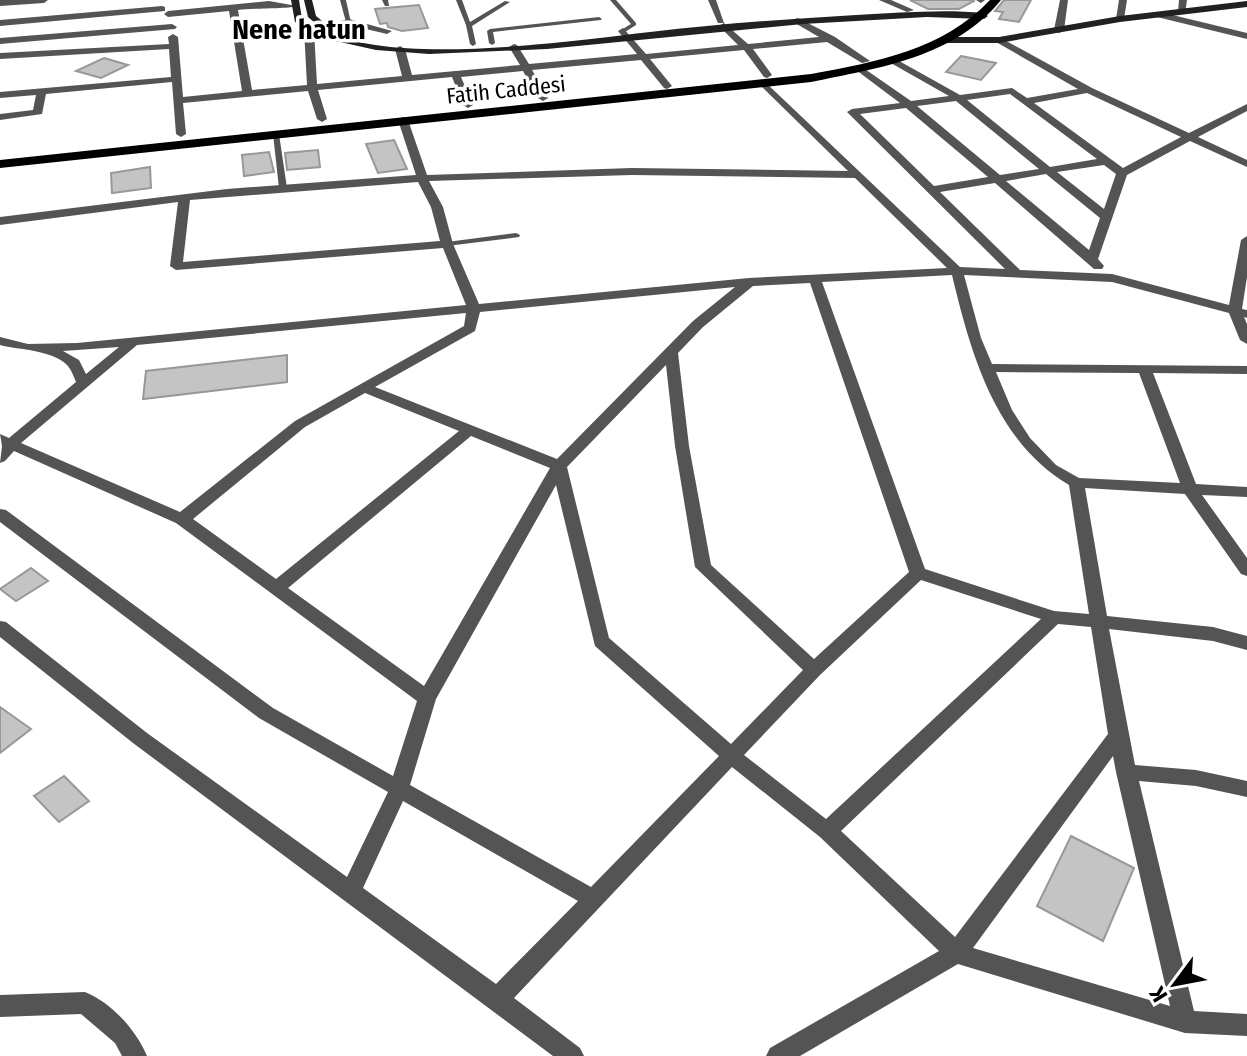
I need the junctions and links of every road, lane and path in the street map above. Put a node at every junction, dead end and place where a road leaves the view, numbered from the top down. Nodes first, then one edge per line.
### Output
1 (44, 0) edge
2 (308, 0) edge
3 (343, 0) edge
4 (459, 0) edge
5 (613, 0) edge
6 (712, 0) edge
7 (883, 0) edge
8 (1064, 0) edge
9 (1123, 0) edge
10 (1183, 0) edge
11 (507, 2) dead end
12 (0, 3) edge
13 (294, 3) edge
14 (1247, 3) edge
15 (981, 6) edge
16 (233, 7) junction
17 (164, 8) edge
18 (910, 10) junction
19 (1182, 12) junction
20 (1160, 15) junction
21 (599, 19) dead end
22 (1120, 19) junction
23 (798, 21) junction
24 (349, 22) junction
25 (0, 23) edge
26 (722, 24) junction
27 (322, 25) junction
28 (172, 27) junction
29 (470, 27) junction
30 (309, 29) junction
31 (1059, 30) junction
32 (387, 31) dead end
33 (490, 31) junction
34 (624, 34) junction
35 (1247, 36) edge
36 (832, 39) junction
37 (942, 40) junction
38 (999, 40) junction
39 (0, 41) edge
40 (473, 44) junction
41 (174, 46) junction
42 (492, 46) junction
43 (514, 47) junction
44 (400, 49) junction
45 (748, 49) junction
46 (0, 56) edge
47 (644, 58) junction
48 (892, 60) junction
49 (862, 64) junction
50 (529, 68) junction
51 (455, 74) junction
52 (177, 79) junction
53 (408, 79) junction
54 (766, 80) junction
55 (667, 86) junction
56 (312, 87) junction
57 (1088, 90) junction
58 (41, 92) junction
59 (247, 93) junction
60 (0, 95) edge
61 (957, 97) junction
62 (543, 98) junction
63 (179, 100) junction
64 (1026, 101) junction
65 (908, 104) junction
66 (468, 105) junction
67 (1247, 107) edge
68 (0, 117) edge
69 (322, 119) junction
70 (403, 120) junction
71 (181, 134) junction
72 (276, 134) junction
73 (1192, 138) junction
74 (0, 151) edge
75 (1106, 161) junction
76 (0, 164) edge
77 (1247, 164) edge
78 (1048, 170) junction
79 (1122, 173) junction
80 (855, 175) junction
81 (997, 179) junction
82 (423, 180) junction
83 (283, 188) junction
84 (932, 190) junction
85 (184, 199) junction
86 (1107, 218) junction
87 (0, 221) edge
88 (516, 235) dead end
89 (1247, 241) edge
90 (447, 244) junction
91 (1092, 259) junction
92 (957, 271) junction
93 (1015, 272) junction
94 (1112, 278) junction
95 (815, 279) junction
96 (749, 282) junction
97 (474, 308) junction
98 (1241, 313) edge
99 (1247, 340) edge
100 (0, 341) edge
101 (135, 341) junction
102 (46, 349) junction
103 (671, 353) junction
104 (988, 368) junction
105 (1144, 369) junction
106 (1247, 370) edge
107 (83, 382) junction
108 (364, 388) junction
109 (470, 430) junction
110 (6, 441) edge
111 (0, 458) edge
112 (559, 466) junction
113 (1076, 483) junction
114 (1190, 489) junction
115 (1247, 492) edge
116 (0, 514) edge
117 (182, 519) junction
118 (1247, 570) edge
119 (918, 573) junction
120 (277, 588) junction
121 (1054, 617) junction
122 (1096, 619) junction
123 (0, 627) edge
124 (1247, 643) edge
125 (814, 670) junction
126 (427, 698) junction
127 (1118, 735) junction
128 (732, 756) junction
129 (1126, 772) junction
130 (399, 789) junction
131 (1247, 789) edge
132 (827, 831) junction
133 (351, 891) junction
134 (594, 899) junction
135 (956, 953) junction
136 (498, 998) junction
137 (0, 1006) edge
138 (1185, 1022) junction
139 (1247, 1025) edge
140 (135, 1056) edge
141 (572, 1056) edge
142 (778, 1056) edge

1 - 12 street
2 - 27 street
3 - 24 lane
4 - 29 lane
5 - 34 lane
6 - 26 street
7 - 18 street
8 - 31 street
9 - 22 street
10 - 19 street
11 - 29 lane
13 - 16 street
13 - 30 street
14 - 19 street
15 - 18 street
15 - 23 street
15 - 37 main road, Fatih Caddesi
15 - 49 main road, Fatih Caddesi
16 - 17 street
16 - 59 street
17 - 25 street
17 - 28 street
18 - 26 street
19 - 20 street
20 - 22 street
20 - 35 street
21 - 33 lane
22 - 31 street
23 - 26 street
23 - 36 street
24 - 27 street
24 - 32 street
26 - 34 street
26 - 45 street
27 - 30 street
27 - 40 street
28 - 39 street
28 - 41 street
29 - 33 lane
29 - 40 lane
30 - 44 street
30 - 56 street
31 - 38 street
33 - 42 lane
34 - 42 street
34 - 43 street
34 - 47 street
36 - 45 street
36 - 49 street
37 - 38 street
37 - 48 main road, Fatih Caddesi
38 - 57 street
40 - 42 street
41 - 46 street
41 - 52 street
42 - 43 street
42 - 44 street
43 - 50 street
44 - 53 street
45 - 47 street
45 - 54 street
47 - 50 street
47 - 55 street
48 - 49 main road, Fatih Caddesi
48 - 61 street
49 - 54 main road, Fatih Caddesi
49 - 65 street
50 - 51 street
50 - 62 street
51 - 53 street
51 - 66 street
52 - 58 street
52 - 63 street
53 - 56 street
54 - 55 main road, Fatih Caddesi
54 - 70 main road, Fatih Caddesi
54 - 80 street
55 - 62 main road, Fatih Caddesi
56 - 59 street
56 - 69 street
57 - 64 street
57 - 73 street
58 - 60 street
58 - 68 street
59 - 63 street
61 - 64 street
61 - 65 street
61 - 78 street
62 - 66 main road, Fatih Caddesi
63 - 71 street
64 - 75 street
65 - 81 street
65 - 84 street
66 - 69 main road, Fatih Caddesi
67 - 73 street
69 - 71 main road, Fatih Caddesi
70 - 72 main road, Fatih Caddesi
70 - 82 street
71 - 74 main road, Fatih Caddesi
72 - 76 main road, Fatih Caddesi
72 - 83 lane
73 - 77 street
73 - 79 street
75 - 78 street
75 - 79 street
78 - 81 street
78 - 86 street
79 - 86 street
80 - 82 street
80 - 92 street
81 - 84 street
81 - 91 street
82 - 83 street
82 - 90 street
83 - 85 street
84 - 93 street
85 - 87 street
85 - 90 street
86 - 91 street
88 - 90 lane
89 - 98 street
90 - 97 street
91 - 94 street
92 - 93 street
92 - 95 street
92 - 104 street
93 - 94 street
94 - 98 street
95 - 96 street
95 - 119 street
96 - 97 street
96 - 103 street
97 - 101 street
97 - 108 street
98 - 99 street
100 - 102 street
101 - 102 street
101 - 107 street
102 - 107 street
103 - 112 street
103 - 125 street
104 - 105 street
104 - 113 street
105 - 106 street
105 - 114 street
107 - 110 street
108 - 109 street
108 - 117 street
109 - 112 street
109 - 120 street
110 - 111 street
110 - 117 street
112 - 126 street
112 - 128 street
113 - 114 street
113 - 122 street
114 - 115 street
114 - 118 street
116 - 130 street
117 - 120 street
119 - 121 street
119 - 125 street
120 - 126 street
121 - 122 street
121 - 132 street
122 - 124 street
122 - 127 street
123 - 133 street
125 - 128 street
126 - 130 street
127 - 129 street
127 - 135 street
128 - 132 street
128 - 134 street
129 - 131 street
129 - 138 street
130 - 133 street
130 - 134 street
132 - 135 street
133 - 136 street
134 - 136 street
135 - 138 street
135 - 142 street
136 - 141 street
137 - 140 street
138 - 139 street

